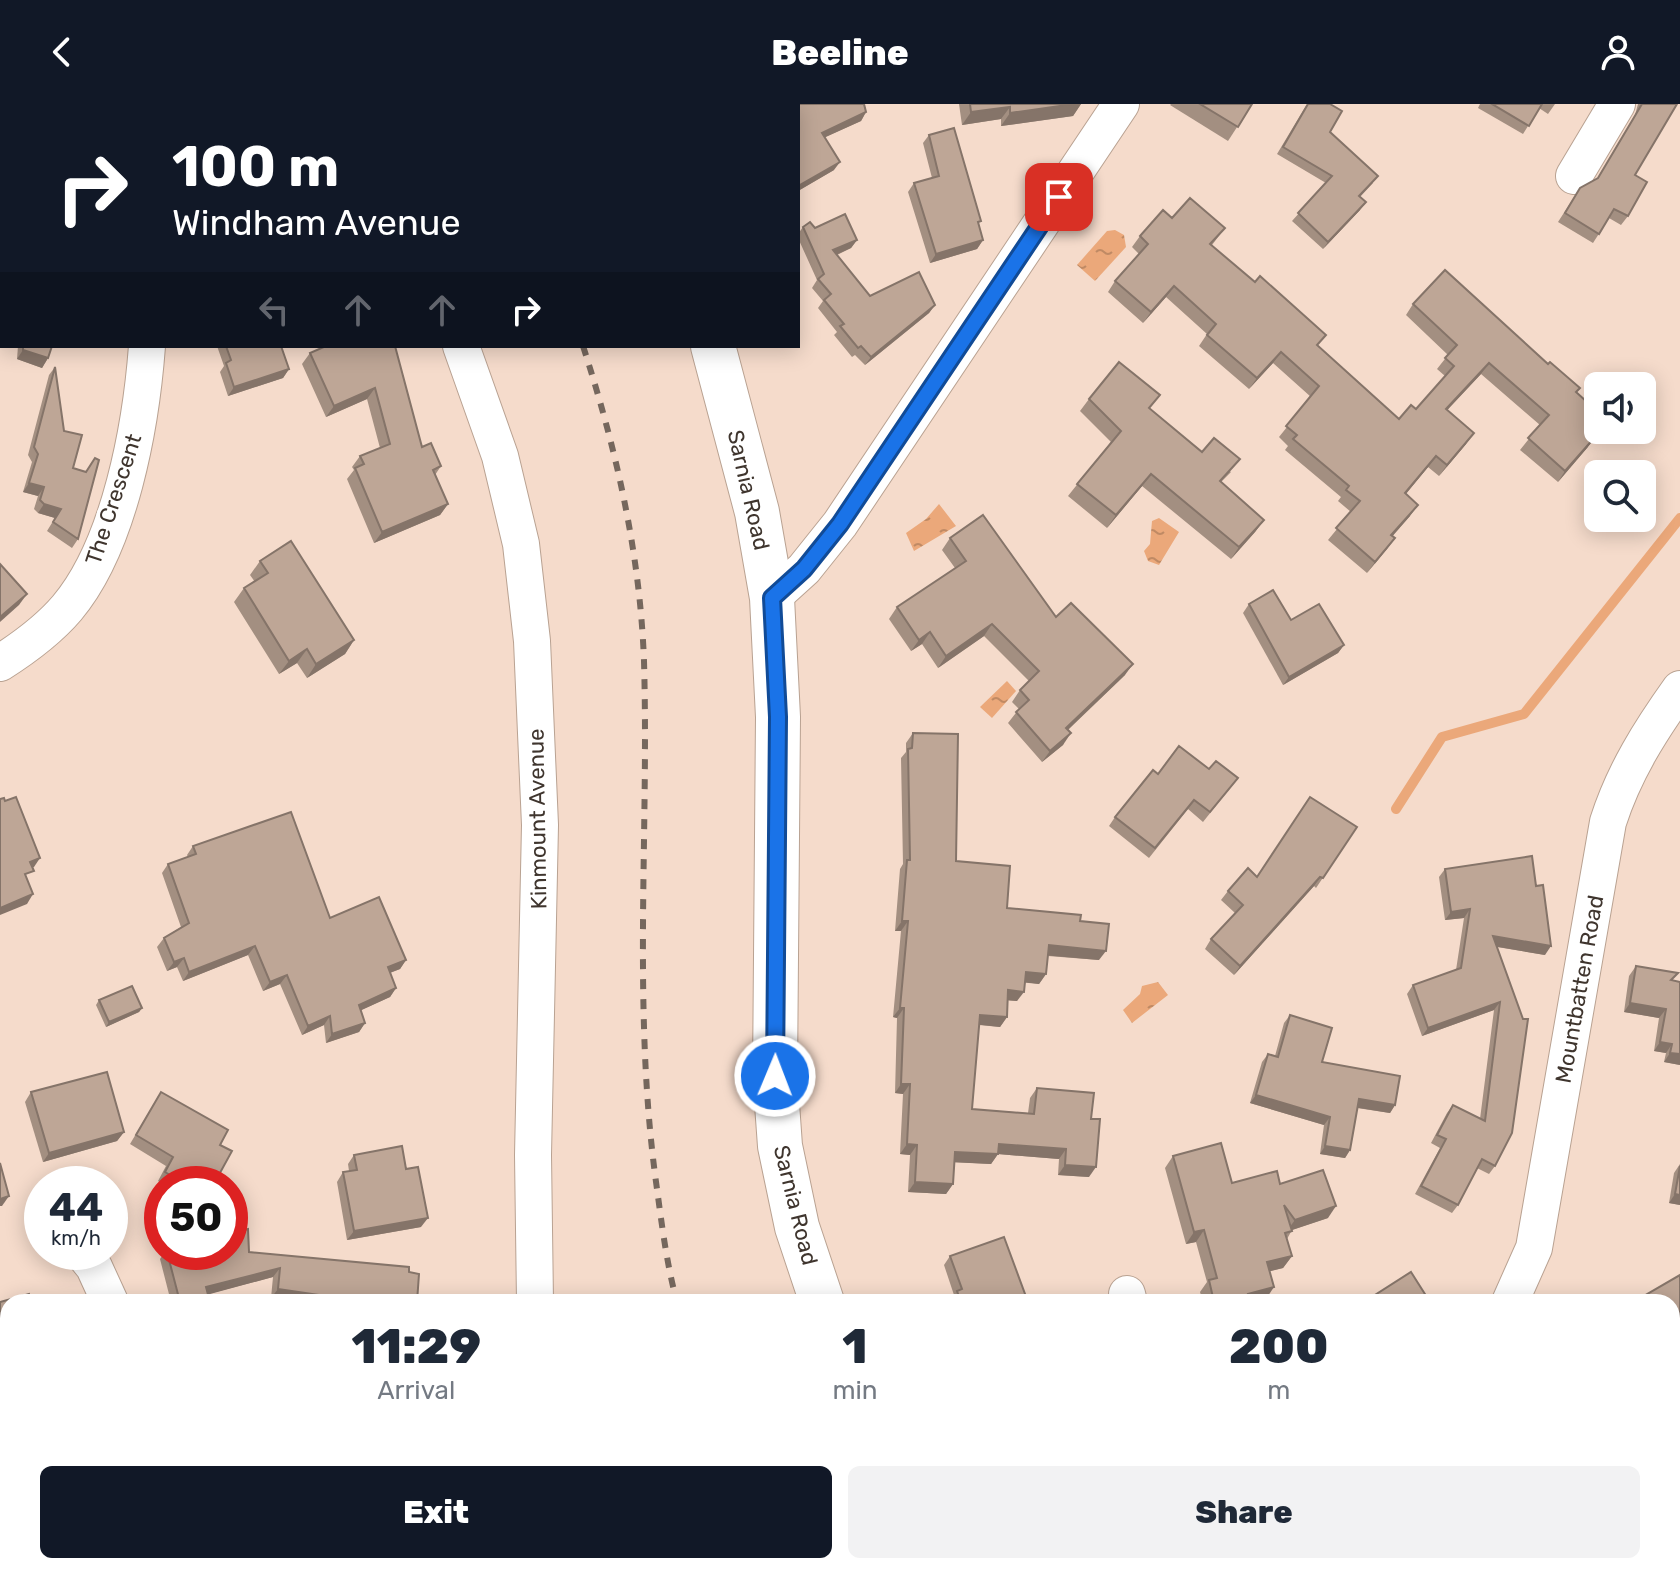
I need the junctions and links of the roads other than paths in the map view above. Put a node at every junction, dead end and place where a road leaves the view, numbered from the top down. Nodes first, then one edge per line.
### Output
1 (1121, 104) edge
2 (1617, 104) edge
3 (1574, 176) dead end
4 (147, 348) edge
5 (462, 348) edge
6 (714, 348) edge
7 (772, 598) junction
8 (0, 663) edge
9 (1680, 689) edge
10 (95, 1270) edge
11 (106, 1294) edge
12 (535, 1294) edge
13 (819, 1294) edge
14 (1514, 1294) edge

1 - 7 street
2 - 3 street
4 - 8 street, The Crescent
5 - 12 street, Kinmount Avenue
6 - 7 main road, Sarnia Road
7 - 13 main road, Sarnia Road
9 - 14 street, Mountbatten Road
10 - 11 street

